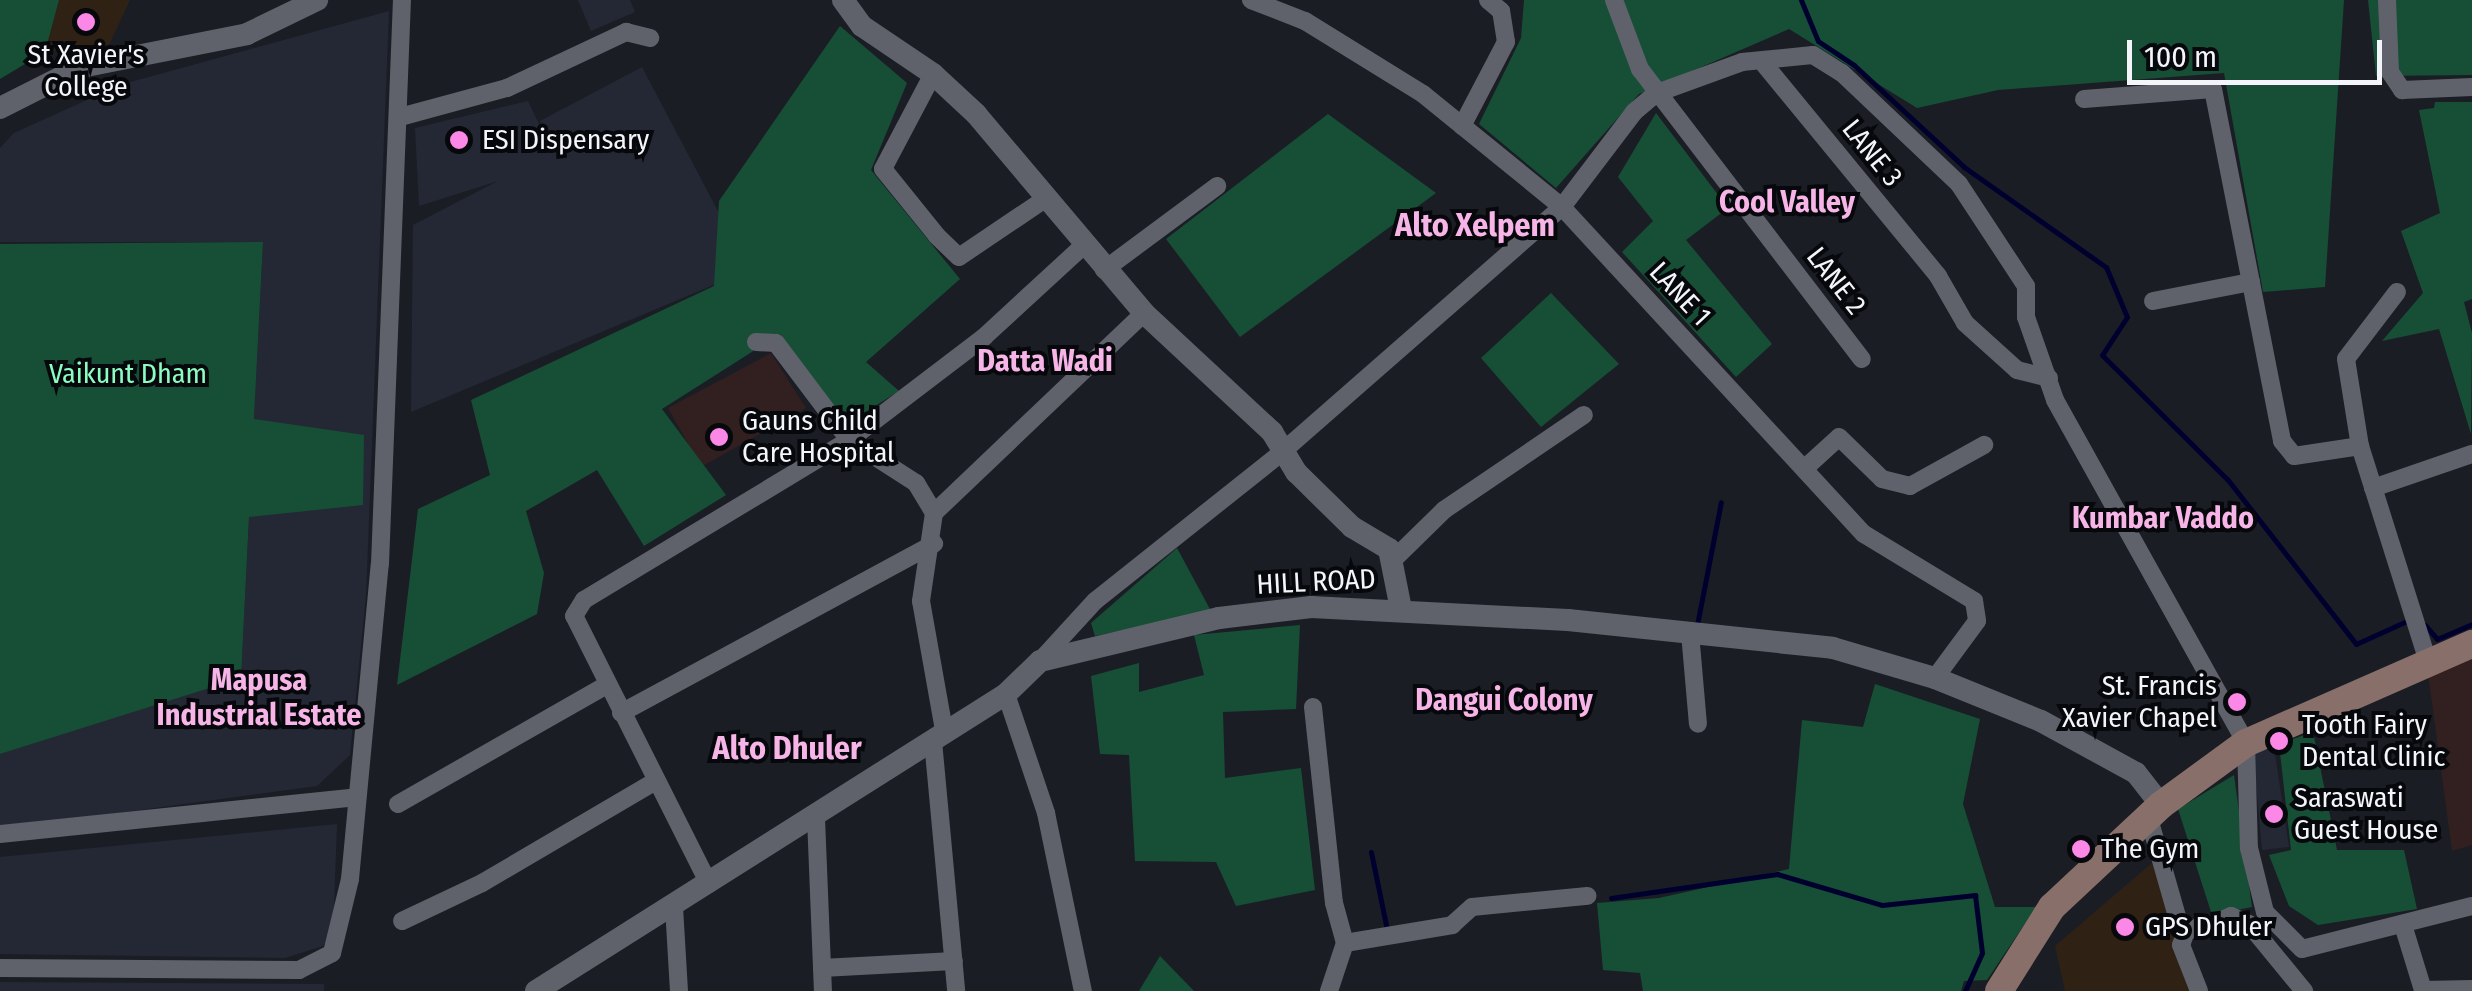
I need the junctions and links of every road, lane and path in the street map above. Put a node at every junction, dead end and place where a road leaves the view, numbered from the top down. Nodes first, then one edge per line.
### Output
1 (317, 0) edge
2 (402, 0) edge
3 (843, 0) edge
4 (1251, 0) edge
5 (1488, 0) edge
6 (1614, 0) edge
7 (2388, 0) edge
8 (650, 38) dead end
9 (1764, 64) junction
10 (933, 74) junction
11 (2472, 87) edge
12 (1657, 93) junction
13 (2084, 99) dead end
14 (0, 108) edge
15 (400, 117) junction
16 (1462, 126) junction
17 (1217, 186) dead end
18 (1045, 199) junction
19 (1562, 207) junction
20 (1082, 247) junction
21 (1104, 270) junction
22 (2251, 282) junction
23 (2397, 292) dead end
24 (2153, 300) dead end
25 (1144, 313) junction
26 (756, 342) dead end
27 (1862, 360) dead end
28 (2049, 378) junction
29 (1584, 415) dead end
30 (849, 440) junction
31 (1984, 446) dead end
32 (2360, 446) junction
33 (1282, 452) junction
34 (2472, 454) edge
35 (1804, 469) junction
36 (2373, 488) junction
37 (934, 513) junction
38 (934, 544) junction
39 (1394, 559) junction
40 (1401, 609) junction
41 (1690, 633) junction
42 (2472, 644) edge
43 (1040, 661) junction
44 (2429, 665) junction
45 (1935, 678) junction
46 (606, 685) junction
47 (1006, 694) junction
48 (1313, 707) dead end
49 (621, 713) junction
50 (1698, 724) dead end
51 (938, 736) junction
52 (2246, 743) junction
53 (656, 781) junction
54 (357, 797) junction
55 (398, 804) dead end
56 (2154, 810) junction
57 (816, 818) junction
58 (0, 834) edge
59 (709, 884) junction
60 (1587, 896) dead end
61 (2472, 906) edge
62 (674, 907) junction
63 (402, 921) dead end
64 (2403, 925) junction
65 (2188, 926) junction
66 (1345, 943) junction
67 (954, 961) junction
68 (0, 968) edge
69 (822, 968) junction
70 (2472, 989) edge
71 (536, 991) edge
72 (679, 991) edge
73 (823, 991) edge
74 (956, 991) edge
75 (1082, 991) edge
76 (1329, 991) edge
77 (1998, 991) edge
78 (2198, 991) edge
79 (2304, 991) edge

1 - 14 street
2 - 15 street
3 - 10 street
4 - 16 street, LANE 1
5 - 16 street
6 - 12 street, LANE 2
7 - 11 street
8 - 15 street
9 - 12 street
9 - 28 street, LANE 3
9 - 28 street
10 - 18 street
10 - 18 street
12 - 19 street
12 - 27 street, LANE 2
13 - 22 street
15 - 54 street
16 - 19 street, LANE 1
17 - 21 street
18 - 20 street
19 - 33 street
19 - 35 street, LANE 1
20 - 21 street
20 - 30 street
21 - 25 street
22 - 24 street
22 - 32 street
23 - 32 street
25 - 33 street
25 - 37 street
26 - 30 street
28 - 52 street
29 - 39 street
30 - 37 street
30 - 46 street
31 - 35 street
32 - 36 street
33 - 39 street
33 - 43 street
34 - 36 street
35 - 45 street, LANE 1
36 - 44 street
37 - 38 street
38 - 49 street
38 - 51 street
39 - 40 street
40 - 41 street, HILL ROAD
40 - 43 street, HILL ROAD
41 - 45 street, HILL ROAD
41 - 50 street
42 - 44 main road
43 - 47 street
44 - 52 main road
45 - 56 street, HILL ROAD
46 - 49 street
46 - 55 street
47 - 51 street
47 - 75 street
48 - 66 street
49 - 53 street
51 - 57 street
51 - 67 street
52 - 56 main road
52 - 64 street
53 - 59 street
53 - 63 street
54 - 58 street
54 - 68 street
56 - 65 street
56 - 77 main road
57 - 59 street
57 - 69 street
59 - 62 street
60 - 66 street
61 - 64 street
62 - 71 street
62 - 72 street
64 - 70 street
65 - 78 street
65 - 79 street
66 - 76 street
67 - 69 street
67 - 74 street
69 - 73 street

